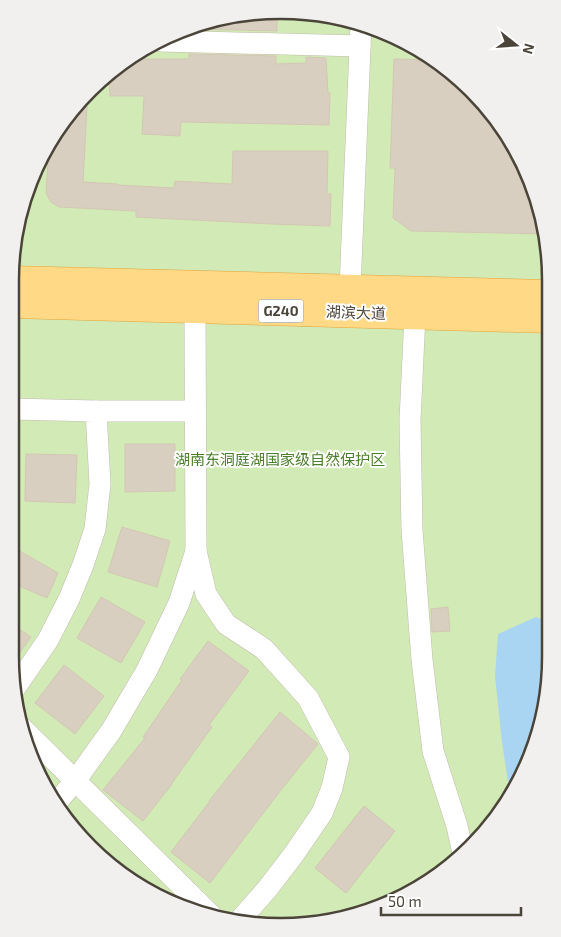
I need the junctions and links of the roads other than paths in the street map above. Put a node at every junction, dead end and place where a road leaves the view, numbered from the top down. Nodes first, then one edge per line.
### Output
1 (360, 32) edge
2 (175, 41) edge
3 (360, 46) junction
4 (19, 280) edge
5 (350, 289) junction
6 (542, 294) edge
7 (19, 304) edge
8 (195, 309) junction
9 (414, 315) junction
10 (542, 319) edge
11 (19, 409) edge
12 (96, 411) junction
13 (195, 411) junction
14 (196, 551) junction
15 (20, 681) edge
16 (32, 738) edge
17 (75, 781) junction
18 (60, 797) edge
19 (461, 846) edge
20 (201, 906) edge
21 (244, 916) edge

1 - 3 street
2 - 3 street
3 - 5 street
4 - 5 highway, 湖滨大道 / G240
5 - 6 highway, 湖滨大道 / G240
7 - 8 highway, 湖滨大道 / G240
8 - 9 highway, 湖滨大道 / G240
8 - 13 street
9 - 10 highway, 湖滨大道 / G240
9 - 19 street
11 - 12 street
12 - 13 street
12 - 15 street
13 - 14 street
14 - 17 street
14 - 21 street
16 - 17 street
17 - 18 street
17 - 20 street

